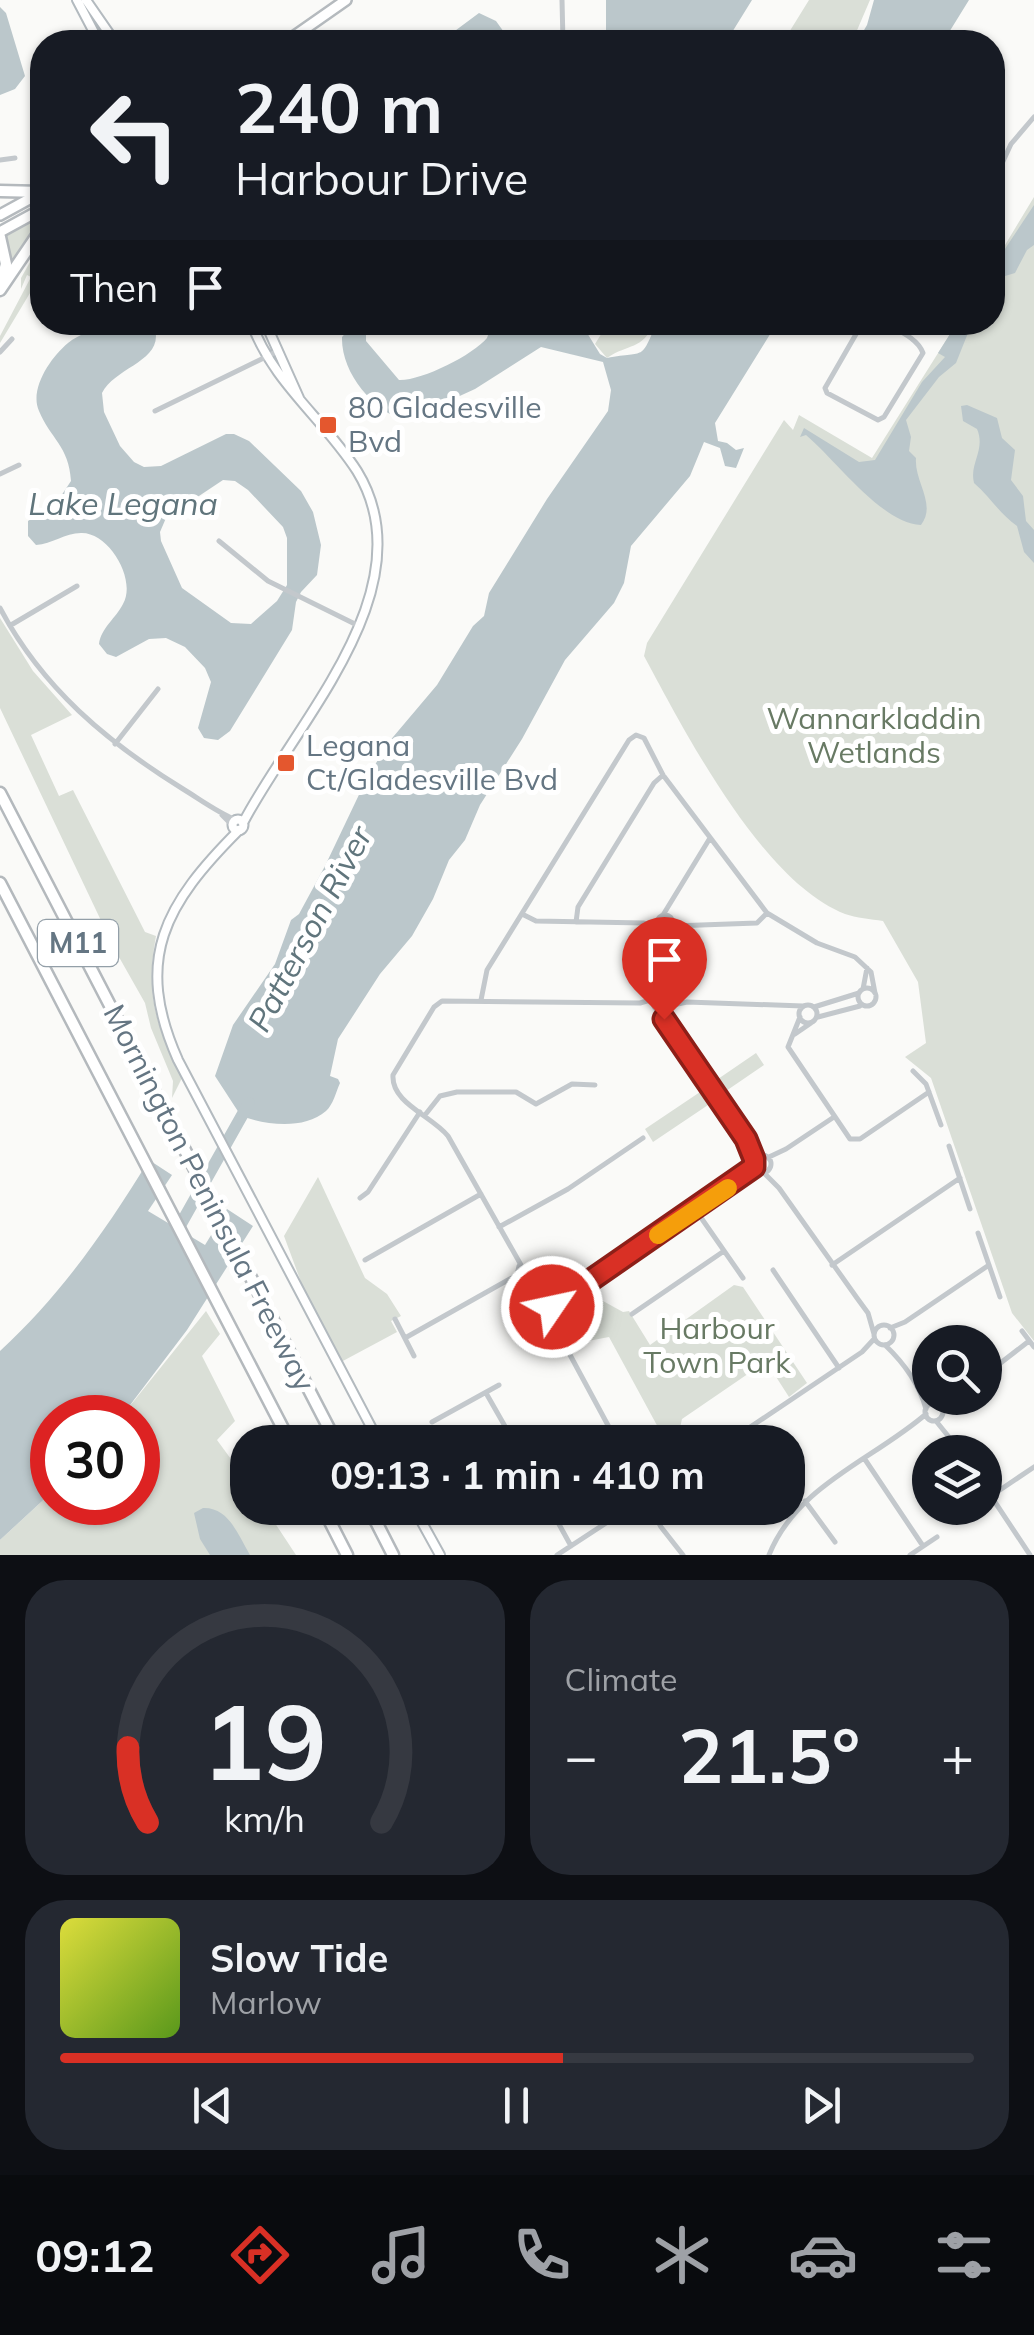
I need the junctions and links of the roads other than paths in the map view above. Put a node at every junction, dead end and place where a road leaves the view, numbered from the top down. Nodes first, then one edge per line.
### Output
1 (77, 0) edge
2 (86, 0) edge
3 (346, 0) edge
4 (562, 0) edge
5 (92, 30) edge
6 (106, 30) edge
7 (303, 30) edge
8 (563, 30) edge
9 (1034, 117) edge
10 (1005, 154) edge
11 (15, 158) dead end
12 (0, 160) edge
13 (0, 191) edge
14 (30, 192) edge
15 (30, 198) edge
16 (0, 214) edge
17 (30, 217) edge
18 (0, 235) edge
19 (30, 245) edge
20 (0, 289) edge
21 (256, 335) edge
22 (271, 335) edge
23 (856, 335) edge
24 (911, 335) edge
25 (12, 338) dead end
26 (0, 352) edge
27 (276, 352) junction
28 (266, 357) junction
29 (299, 398) junction
30 (155, 411) dead end
31 (19, 465) dead end
32 (0, 474) edge
33 (220, 541) dead end
34 (77, 586) dead end
35 (0, 608) edge
36 (10, 625) junction
37 (359, 626) junction
38 (158, 689) dead end
39 (115, 744) junction
40 (663, 774) junction
41 (0, 793) edge
42 (237, 824) junction
43 (710, 838) junction
44 (0, 883) edge
45 (767, 913) junction
46 (522, 914) junction
47 (576, 922) junction
48 (665, 924) junction
49 (867, 968) junction
50 (664, 982) junction
51 (861, 991) junction
52 (875, 992) junction
53 (660, 993) junction
54 (654, 999) junction
55 (481, 1000) junction
56 (671, 1002) junction
57 (640, 1003) junction
58 (790, 1006) junction
59 (803, 1006) junction
60 (863, 1006) junction
61 (814, 1007) junction
62 (657, 1009) junction
63 (799, 1016) junction
64 (817, 1017) junction
65 (811, 1023) junction
66 (669, 1025) junction
67 (795, 1034) junction
68 (914, 1071) dead end
69 (594, 1086) dead end
70 (930, 1092) junction
71 (423, 1113) junction
72 (834, 1117) junction
73 (941, 1124) dead end
74 (643, 1138) dead end
75 (746, 1139) junction
76 (949, 1146) dead end
77 (754, 1159) junction
78 (768, 1160) junction
79 (759, 1171) junction
80 (960, 1178) junction
81 (779, 1188) junction
82 (481, 1194) junction
83 (360, 1198) dead end
84 (970, 1209) dead end
85 (695, 1210) junction
86 (499, 1227) junction
87 (978, 1233) dead end
88 (724, 1251) junction
89 (365, 1260) dead end
90 (832, 1265) junction
91 (521, 1266) junction
92 (989, 1266) junction
93 (773, 1270) dead end
94 (517, 1276) junction
95 (528, 1277) junction
96 (743, 1278) dead end
97 (1000, 1297) dead end
98 (545, 1312) junction
99 (632, 1314) dead end
100 (868, 1314) junction
101 (395, 1320) dead end
102 (1022, 1331) dead end
103 (890, 1332) junction
104 (405, 1338) junction
105 (878, 1340) junction
106 (1032, 1344) edge
107 (414, 1356) dead end
108 (898, 1358) junction
109 (1002, 1364) edge
110 (839, 1368) junction
111 (912, 1378) edge
112 (499, 1385) dead end
113 (486, 1393) junction
114 (934, 1415) joint
115 (432, 1422) dead end
116 (281, 1425) edge
117 (327, 1425) edge
118 (370, 1425) edge
119 (504, 1425) edge
120 (608, 1425) edge
121 (754, 1425) edge
122 (950, 1435) edge
123 (864, 1458) junction
124 (1034, 1467) edge
125 (1002, 1488) edge
126 (805, 1501) joint
127 (1002, 1514) edge
128 (332, 1525) edge
129 (378, 1525) edge
130 (423, 1525) edge
131 (559, 1525) edge
132 (604, 1525) edge
133 (660, 1525) edge
134 (789, 1525) edge
135 (937, 1537) dead end
136 (835, 1542) dead end
137 (571, 1546) junction
138 (923, 1546) junction
139 (347, 1555) edge
140 (394, 1555) edge
141 (440, 1555) edge
142 (557, 1555) edge
143 (683, 1555) edge
144 (769, 1555) edge
145 (910, 1555) edge
146 (1030, 1555) edge

1 - 5 main road
2 - 6 main road
3 - 7 main road
4 - 8 street
9 - 10 street
11 - 12 street
13 - 14 highway
15 - 16 main road
17 - 18 main road
18 - 20 highway
19 - 20 highway
21 - 28 main road
22 - 27 main road
23 - 24 street
25 - 26 street
27 - 28 street
27 - 29 main road
28 - 29 main road
28 - 30 street
29 - 37 main road
31 - 32 street
33 - 37 street
34 - 36 street
35 - 36 street
36 - 39 street
37 - 42 main road
38 - 39 street
39 - 42 street
40 - 43 street
40 - 46 street
40 - 47 street
41 - 117 highway, Mornington Peninsula Freeway / M11
42 - 118 main road
43 - 45 street
43 - 48 street
44 - 116 highway, Mornington Peninsula Freeway / M11
45 - 48 street
45 - 49 street
46 - 47 street
46 - 55 street
47 - 48 street
48 - 50 street
49 - 51 street
49 - 52 street
50 - 53 street
50 - 56 street
51 - 52 street
51 - 60 street
51 - 61 street
52 - 60 street
53 - 54 street
53 - 56 street
54 - 57 street
54 - 62 street
55 - 57 street
55 - 71 street
56 - 58 street
56 - 62 street
56 - 66 street
57 - 62 street
58 - 59 street
58 - 63 street
59 - 61 street
59 - 63 street
60 - 64 street
61 - 64 street
62 - 66 street
63 - 65 street
63 - 67 street
64 - 65 street
65 - 67 street
66 - 75 street
67 - 72 street
68 - 70 street
69 - 71 street
70 - 72 street
70 - 73 street
71 - 82 street
71 - 83 street
72 - 78 street
74 - 86 street
75 - 77 street
75 - 78 street
76 - 80 street
77 - 78 street
77 - 79 street
78 - 79 street
78 - 81 street
79 - 81 street
79 - 85 street
80 - 84 street
80 - 90 street
81 - 90 street
82 - 86 street
82 - 89 street
85 - 88 street
85 - 98 street
86 - 91 street
87 - 92 street
88 - 96 street
88 - 99 street
90 - 100 street
91 - 94 street
91 - 95 street
92 - 97 street
92 - 103 street
93 - 110 street
94 - 95 street
94 - 104 street
95 - 98 street
98 - 120 street
100 - 103 street
100 - 105 street
101 - 104 street
102 - 106 street
103 - 105 street
103 - 105 street
103 - 108 street
104 - 107 street
105 - 108 street
105 - 110 street
106 - 109 street
108 - 111 street
110 - 121 street
112 - 113 street
113 - 115 street
113 - 119 street
114 - 122 street
114 - 123 street
123 - 126 street
123 - 138 street
124 - 125 street
126 - 136 street
127 - 146 street
128 - 139 highway
129 - 140 highway
130 - 141 main road
131 - 137 street
132 - 137 street
133 - 143 street
134 - 144 street
135 - 138 street
137 - 142 street
138 - 145 street

